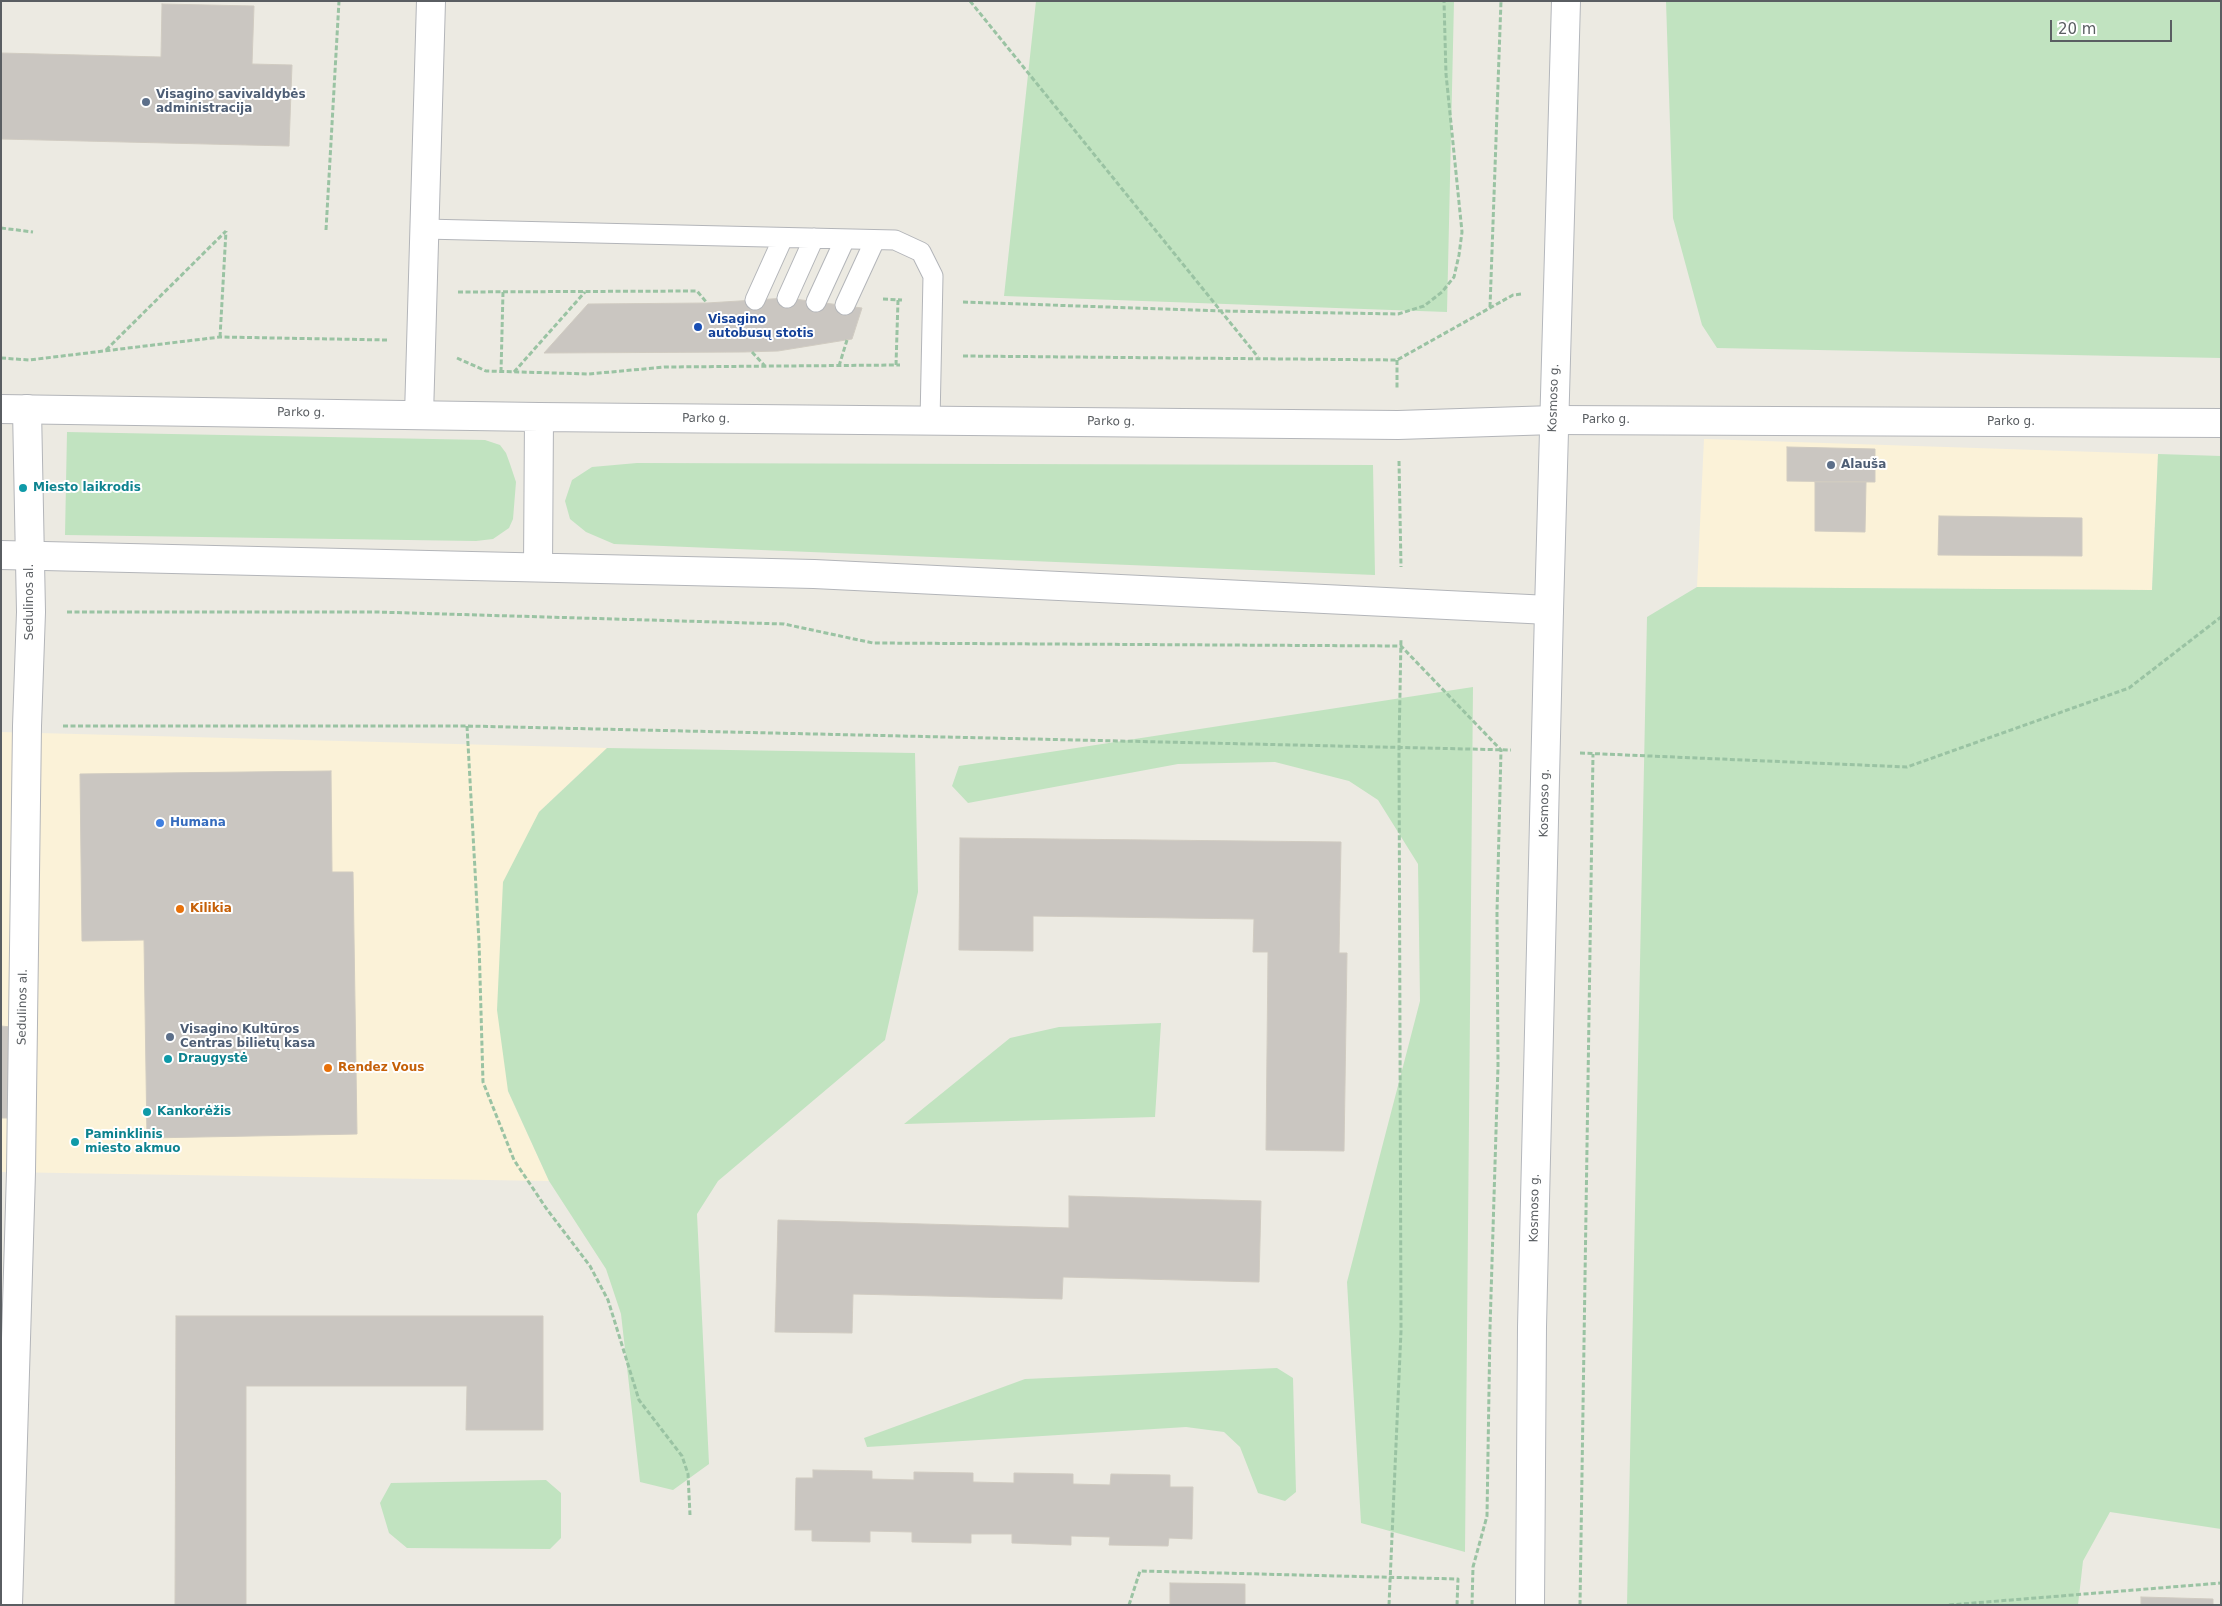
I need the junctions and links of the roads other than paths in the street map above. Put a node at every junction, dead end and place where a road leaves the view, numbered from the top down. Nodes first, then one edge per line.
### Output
1 (431, 1) edge
2 (1566, 1) edge
3 (424, 229) junction
4 (783, 238) junction
5 (814, 238) junction
6 (845, 239) junction
7 (875, 240) junction
8 (787, 298) dead end
9 (755, 300) dead end
10 (816, 302) dead end
11 (845, 305) dead end
12 (14, 409) edge
13 (419, 415) junction
14 (539, 417) junction
15 (1554, 420) junction
16 (930, 421) junction
17 (2221, 423) edge
18 (1, 555) edge
19 (30, 556) junction
20 (538, 567) junction
21 (1548, 610) junction
22 (8, 1605) edge
23 (1530, 1605) edge

1 - 3 street
2 - 15 street, Kosmoso g.
3 - 4 lane
3 - 13 street
4 - 5 lane
4 - 9 lane
5 - 6 lane
5 - 8 lane
6 - 7 lane
6 - 10 lane
7 - 11 lane
7 - 16 lane
12 - 13 street, Parko g.
12 - 19 street, Sedulinos al.
13 - 14 street, Parko g.
14 - 16 street, Parko g.
14 - 20 street
15 - 16 street, Parko g.
15 - 17 street, Parko g.
15 - 21 street, Kosmoso g.
18 - 19 street
19 - 20 street
19 - 22 street, Sedulinos al.
20 - 21 street
21 - 23 street, Kosmoso g.

